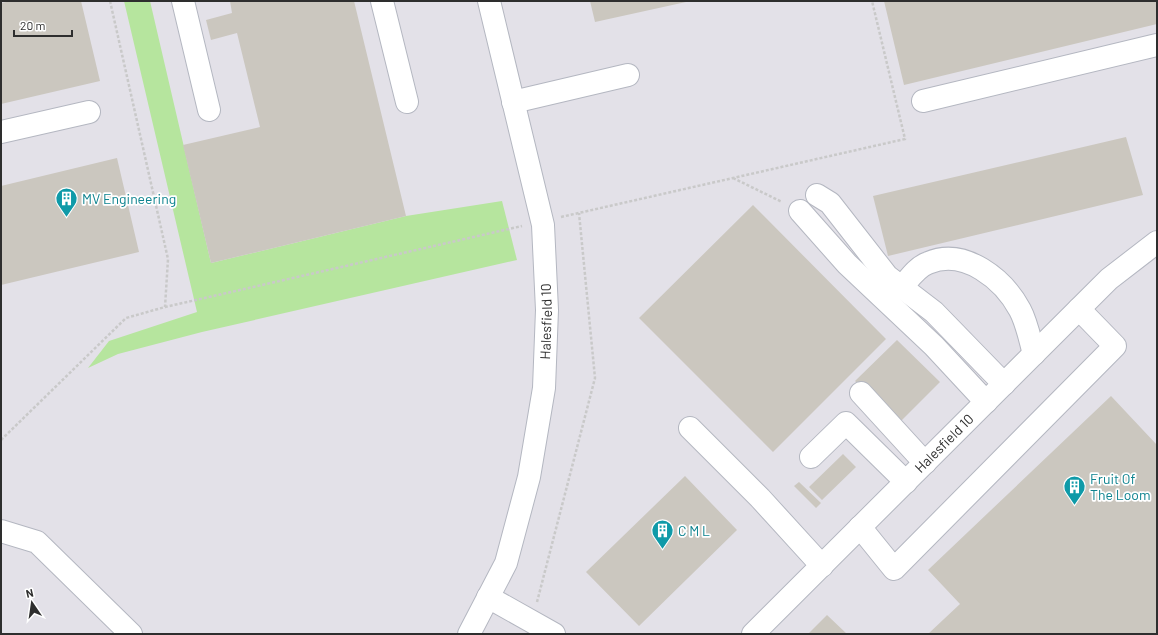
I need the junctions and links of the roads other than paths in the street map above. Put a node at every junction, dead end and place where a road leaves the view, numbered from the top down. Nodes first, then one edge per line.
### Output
1 (183, 1) edge
2 (382, 1) edge
3 (489, 1) edge
4 (1157, 45) edge
5 (628, 75) dead end
6 (923, 101) dead end
7 (408, 102) dead end
8 (513, 102) junction
9 (209, 110) dead end
10 (89, 112) dead end
11 (1, 132) edge
12 (817, 195) dead end
13 (800, 211) road end
14 (1157, 242) edge
15 (902, 287) junction
16 (1079, 309) junction
17 (1034, 354) junction
18 (1004, 384) junction
19 (861, 393) dead end
20 (986, 402) junction
21 (690, 428) dead end
22 (811, 457) dead end
23 (925, 463) junction
24 (906, 482) junction
25 (860, 527) junction
26 (1, 531) edge
27 (822, 566) junction
28 (488, 597) junction
29 (131, 634) edge
30 (469, 634) edge
31 (554, 634) edge
32 (753, 634) edge

1 - 9 street
2 - 7 street
3 - 8 street, Halesfield 10
4 - 6 street
5 - 8 street
8 - 28 street, Halesfield 10
10 - 11 street
12 - 15 street
13 - 20 street
14 - 16 street, Halesfield 10
15 - 17 street
15 - 18 street
16 - 17 street, Halesfield 10
16 - 25 street
17 - 18 street, Halesfield 10
18 - 20 street, Halesfield 10
19 - 23 street
20 - 23 street, Halesfield 10
21 - 27 street
22 - 24 street
23 - 24 street, Halesfield 10
24 - 25 street, Halesfield 10
25 - 27 street, Halesfield 10
26 - 29 street
27 - 32 street, Halesfield 10
28 - 30 street, Halesfield 10
28 - 31 street

